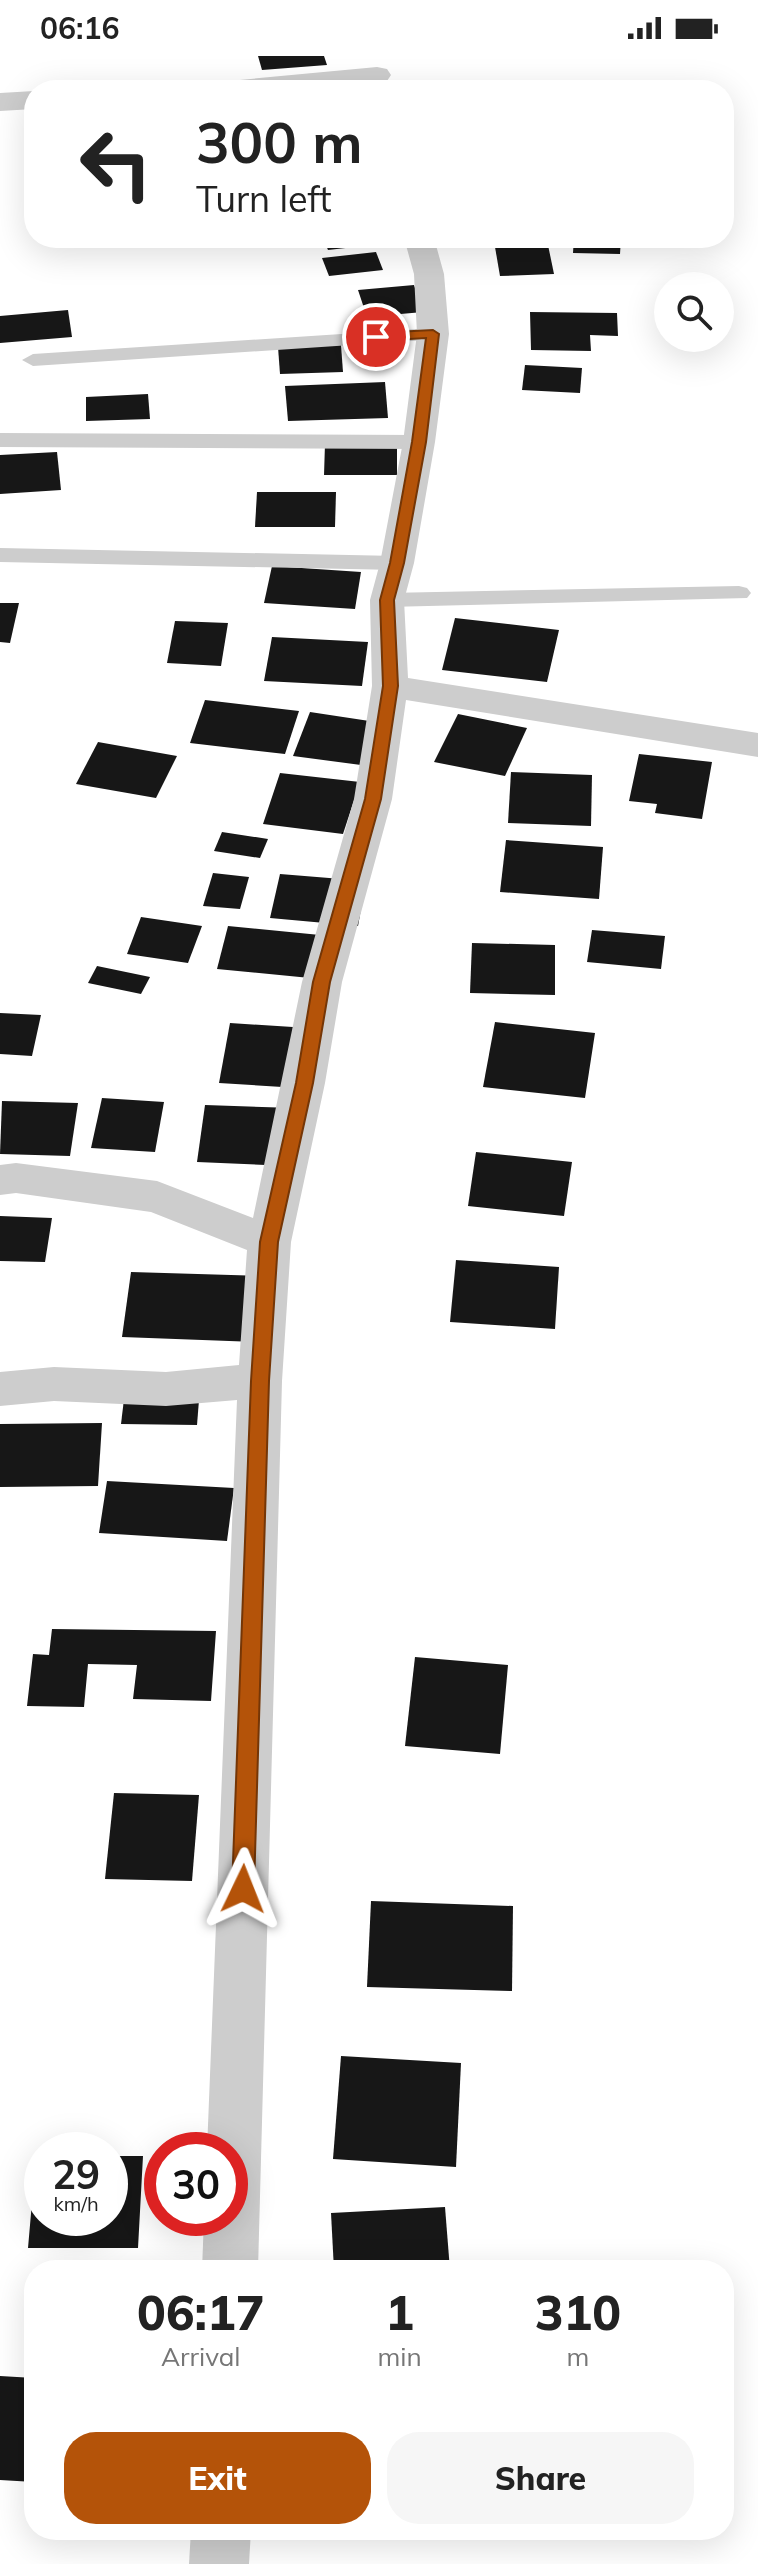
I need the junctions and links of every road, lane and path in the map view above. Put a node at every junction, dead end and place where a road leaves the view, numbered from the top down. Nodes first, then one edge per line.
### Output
1 (376, 74) edge
2 (317, 80) edge
3 (24, 101) edge
4 (0, 102) edge
5 (422, 248) edge
6 (433, 334) junction
7 (33, 360) dead end
8 (0, 440) edge
9 (419, 442) junction
10 (0, 555) edge
11 (392, 581) junction
12 (739, 593) dead end
13 (390, 686) junction
14 (758, 745) edge
15 (0, 1180) edge
16 (269, 1242) junction
17 (260, 1381) junction
18 (0, 1389) edge
19 (230, 2260) edge
20 (220, 2540) edge
21 (219, 2564) edge

1 - 2 street
3 - 4 street
5 - 6 street
6 - 7 lane
6 - 9 street
8 - 9 lane
9 - 11 street
10 - 11 lane
11 - 12 lane
11 - 13 street
13 - 14 street
13 - 16 street
15 - 16 street
16 - 17 street
17 - 18 street
17 - 19 street
20 - 21 street

